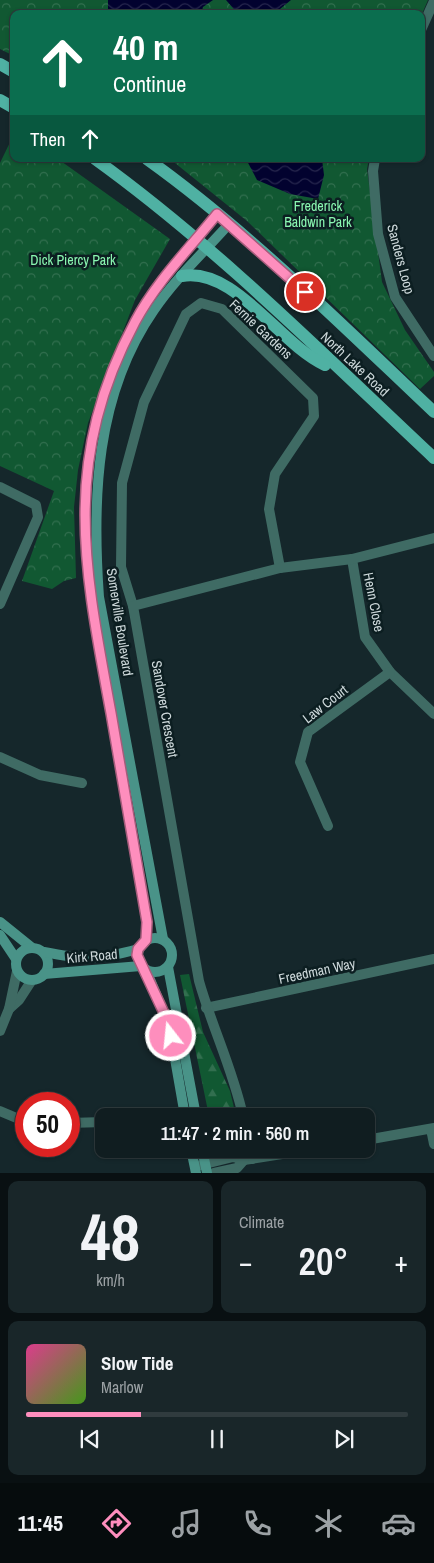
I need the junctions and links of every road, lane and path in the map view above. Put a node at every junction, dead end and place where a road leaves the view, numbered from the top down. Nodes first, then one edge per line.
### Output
1 (434, 1) edge
2 (425, 21) edge
3 (99, 162) edge
4 (151, 162) edge
5 (374, 162) edge
6 (217, 214) junction
7 (229, 224) junction
8 (197, 238) junction
9 (208, 247) junction
10 (182, 276) junction
11 (434, 356) edge
12 (341, 372) junction
13 (434, 412) edge
14 (434, 458) edge
15 (0, 487) edge
16 (434, 538) edge
17 (352, 559) junction
18 (280, 568) junction
19 (0, 604) edge
20 (132, 606) junction
21 (390, 672) junction
22 (434, 714) edge
23 (0, 757) edge
24 (82, 783) dead end
25 (328, 826) dead end
26 (0, 922) edge
27 (0, 935) edge
28 (163, 939) junction
29 (146, 940) junction
30 (32, 947) junction
31 (138, 949) junction
32 (44, 952) junction
33 (434, 959) edge
34 (16, 960) junction
35 (168, 967) junction
36 (144, 968) junction
37 (17, 971) junction
38 (44, 974) junction
39 (32, 980) junction
40 (206, 1008) junction
41 (9, 1009) junction
42 (0, 1031) edge
43 (184, 1108) edge
44 (194, 1108) edge
45 (242, 1108) edge
46 (0, 1111) edge
47 (15, 1117) edge
48 (95, 1122) edge
49 (80, 1123) edge
50 (433, 1128) edge
51 (375, 1138) edge
52 (434, 1144) edge
53 (231, 1158) edge
54 (247, 1158) edge
55 (206, 1169) edge
56 (195, 1170) edge
57 (214, 1173) edge

1 - 2 street
3 - 8 main road, North Lake Road
4 - 6 main road, North Lake Road
5 - 11 street, Sanders Loop
6 - 7 main road, North Lake Road
6 - 8 main road, Somerville Boulevard
7 - 9 main road, Somerville Boulevard
7 - 13 main road, North Lake Road
8 - 9 main road, North Lake Road
8 - 29 main road, Somerville Boulevard
9 - 10 main road, Somerville Boulevard
9 - 12 main road, North Lake Road
10 - 12 main road
10 - 28 main road, Somerville Boulevard
12 - 14 main road, North Lake Road
15 - 19 street
16 - 17 street
17 - 18 street
17 - 21 street, Henn Close
18 - 20 street
18 - 20 street, Fernie Gardens
20 - 40 street, Sandover Crescent
21 - 22 street, Henn Close
21 - 25 street, Law Court
23 - 24 street
26 - 30 main road
27 - 34 main road
28 - 29 main road
28 - 35 main road
29 - 31 main road
30 - 32 main road
30 - 34 main road
31 - 32 main road, Kirk Road
31 - 36 main road
32 - 38 main road
33 - 40 street, Freedman Way
34 - 37 main road
35 - 36 main road
35 - 44 main road
36 - 38 main road, Kirk Road
36 - 43 main road
37 - 39 main road
37 - 41 street
38 - 39 main road
39 - 41 street
40 - 45 street, Sandover Crescent
41 - 42 street
46 - 47 street
48 - 49 street
50 - 51 street
50 - 52 street
53 - 55 street
54 - 57 street
55 - 56 street

